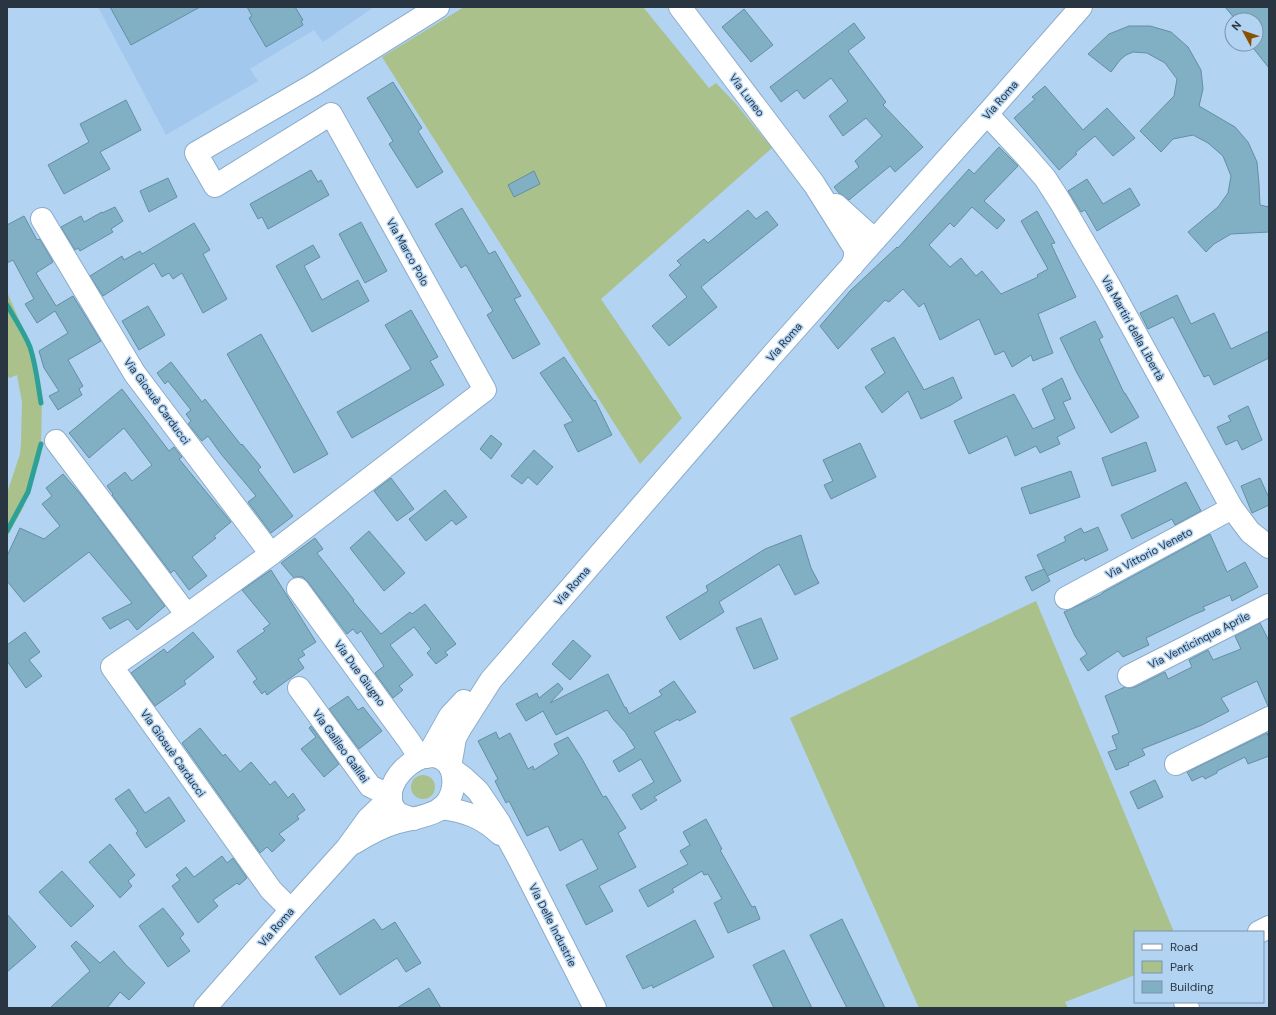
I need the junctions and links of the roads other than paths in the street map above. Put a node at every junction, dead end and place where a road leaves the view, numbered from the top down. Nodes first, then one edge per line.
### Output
1 (438, 7) edge
2 (680, 7) edge
3 (1081, 7) edge
4 (315, 84) junction
5 (331, 114) junction
6 (987, 114) junction
7 (814, 184) junction
8 (42, 219) dead end
9 (876, 239) junction
10 (852, 266) junction
11 (485, 390) joint
12 (56, 441) dead end
13 (1232, 508) junction
14 (1269, 547) edge
15 (271, 554) junction
16 (298, 589) dead end
17 (1066, 598) dead end
18 (1269, 605) edge
19 (187, 615) junction
20 (1129, 676) dead end
21 (491, 680) junction
22 (299, 688) dead end
23 (1269, 718) edge
24 (423, 757) junction
25 (1176, 764) dead end
26 (451, 768) junction
27 (478, 791) junction
28 (391, 795) junction
29 (441, 808) junction
30 (464, 812) junction
31 (414, 819) junction
32 (510, 842) junction
33 (347, 848) junction
34 (291, 910) junction
35 (205, 1008) edge
36 (595, 1008) edge

1 - 4 street
2 - 7 street, Via Luneo
3 - 6 street, Via Roma
4 - 5 street, Via Marco Polo
4 - 5 street
5 - 11 street, Via Marco Polo
6 - 9 street, Via Roma
6 - 13 street, Via Martiri della Libertà
7 - 9 street, Via Luneo
7 - 10 street, Via Luneo
8 - 15 street, Via Giosuè Carducci
9 - 10 street, Via Roma
10 - 21 street, Via Roma
11 - 15 street, Via Giosuè Carducci
12 - 19 street
13 - 14 street, Via Martiri della Libertà
13 - 17 street, Via Vittorio Veneto
15 - 19 street, Via Giosuè Carducci
16 - 24 street, Via Due Giugno
18 - 20 street, Via Venticinque Aprile
19 - 34 street, Via Giosuè Carducci
21 - 24 street, Via Roma
21 - 26 street, Via Roma
22 - 28 street, Via Galileo Galilei
23 - 25 street
24 - 26 street
24 - 28 street, Via Roma
26 - 27 street, Via Delle Industrie
26 - 29 street, Via Roma
27 - 30 street
27 - 32 street, Via Delle Industrie
28 - 31 street
28 - 33 street, Via Roma
29 - 30 street, Via Delle Industrie
29 - 31 street, Via Roma
30 - 32 street, Via Delle Industrie
31 - 33 street, Via Roma
32 - 36 street, Via Delle Industrie
33 - 34 street, Via Roma
34 - 35 street, Via Roma

